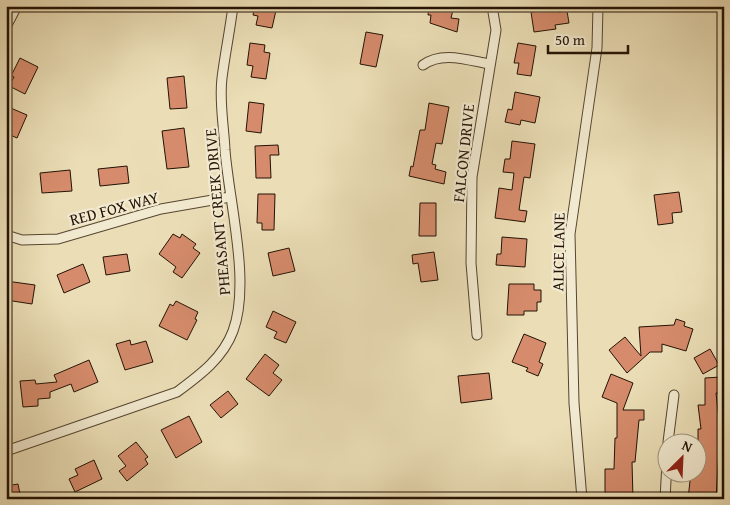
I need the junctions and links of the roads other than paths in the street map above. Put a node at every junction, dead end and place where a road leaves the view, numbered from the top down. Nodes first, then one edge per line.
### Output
1 (17, 6) edge
2 (233, 6) edge
3 (492, 6) edge
4 (598, 6) edge
5 (6, 27) edge
6 (490, 64) junction
7 (423, 65) dead end
8 (230, 197) junction
9 (6, 235) edge
10 (477, 335) dead end
11 (674, 395) dead end
12 (669, 432) edge
13 (6, 451) edge
14 (666, 482) edge
15 (582, 499) edge
16 (665, 499) edge

1 - 5 street
2 - 8 street, PHEASANT CREEK DRIVE
3 - 6 street, FALCON DRIVE
4 - 15 street, ALICE LANE
6 - 7 street
6 - 10 street, FALCON DRIVE
8 - 9 street, RED FOX WAY
8 - 13 street, PHEASANT CREEK DRIVE
11 - 12 street
14 - 16 street

